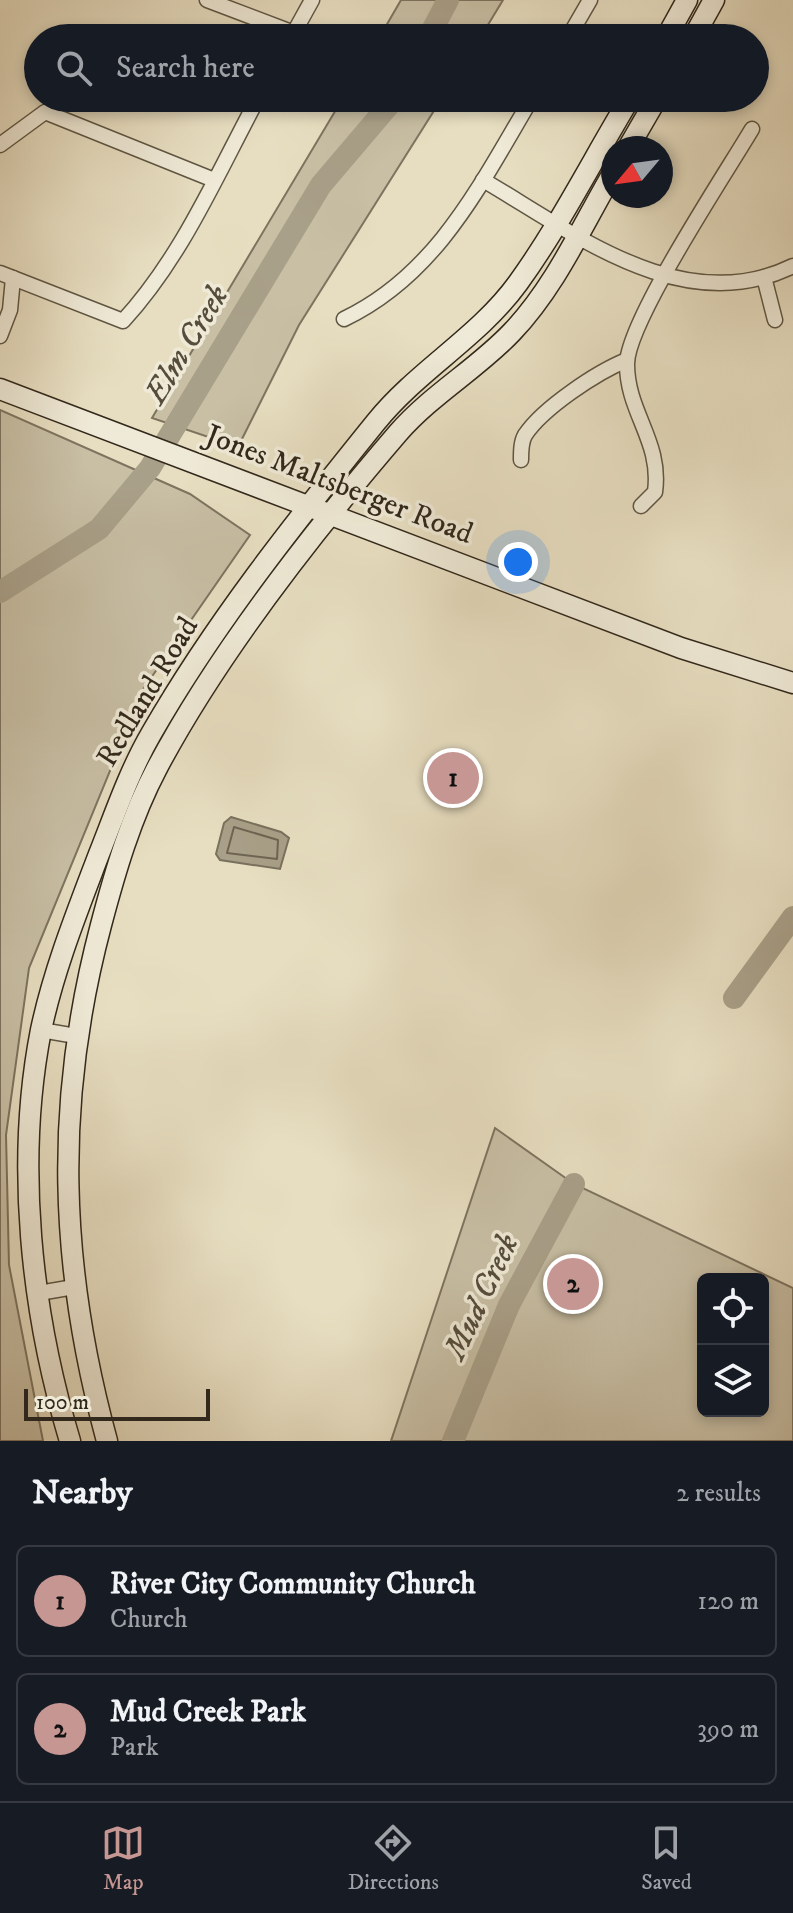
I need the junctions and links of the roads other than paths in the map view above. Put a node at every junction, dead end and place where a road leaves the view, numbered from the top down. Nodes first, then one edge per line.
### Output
1 (207, 0) edge
2 (312, 0) edge
3 (590, 0) edge
4 (687, 0) edge
5 (714, 0) edge
6 (264, 24) edge
7 (299, 24) edge
8 (576, 24) edge
9 (674, 24) edge
10 (701, 24) edge
11 (250, 112) edge
12 (524, 112) edge
13 (622, 112) edge
14 (649, 112) edge
15 (752, 129) dead end
16 (635, 136) edge
17 (0, 145) edge
18 (214, 180) junction
19 (483, 180) junction
20 (601, 193) edge
21 (555, 223) junction
22 (576, 235) junction
23 (793, 266) edge
24 (6, 276) edge
25 (665, 276) junction
26 (764, 277) junction
27 (517, 285) junction
28 (0, 293) edge
29 (538, 299) junction
30 (344, 319) dead end
31 (775, 320) dead end
32 (0, 336) edge
33 (627, 360) junction
34 (0, 389) edge
35 (521, 460) dead end
36 (641, 506) dead end
37 (310, 507) junction
38 (330, 515) junction
39 (793, 683) edge
40 (41, 1030) junction
41 (76, 1036) junction
42 (74, 1287) junction
43 (39, 1293) junction
44 (70, 1441) edge
45 (107, 1441) edge

1 - 6 street
2 - 7 street
3 - 8 street
4 - 9 main road
5 - 10 main road
11 - 18 street
12 - 19 street
13 - 21 main road, Redland Road
14 - 16 main road
15 - 25 street
17 - 18 street
18 - 24 street
19 - 21 street
19 - 30 street
20 - 22 main road, Redland Road
21 - 22 street
21 - 27 main road, Redland Road
22 - 25 street
22 - 29 main road, Redland Road
23 - 26 street
24 - 28 street
24 - 32 street
25 - 26 street
25 - 33 street
26 - 31 street
27 - 29 street
27 - 37 main road, Redland Road
29 - 38 main road, Redland Road
33 - 35 street
33 - 36 street
34 - 37 main road, Jones Maltsberger Road
37 - 38 main road, Jones Maltsberger Road
37 - 40 main road, Redland Road
38 - 39 main road, Jones Maltsberger Road
38 - 41 main road, Redland Road
40 - 41 street
40 - 43 main road, Redland Road
41 - 42 main road, Redland Road
42 - 43 street
42 - 45 main road, Redland Road
43 - 44 main road, Redland Road

